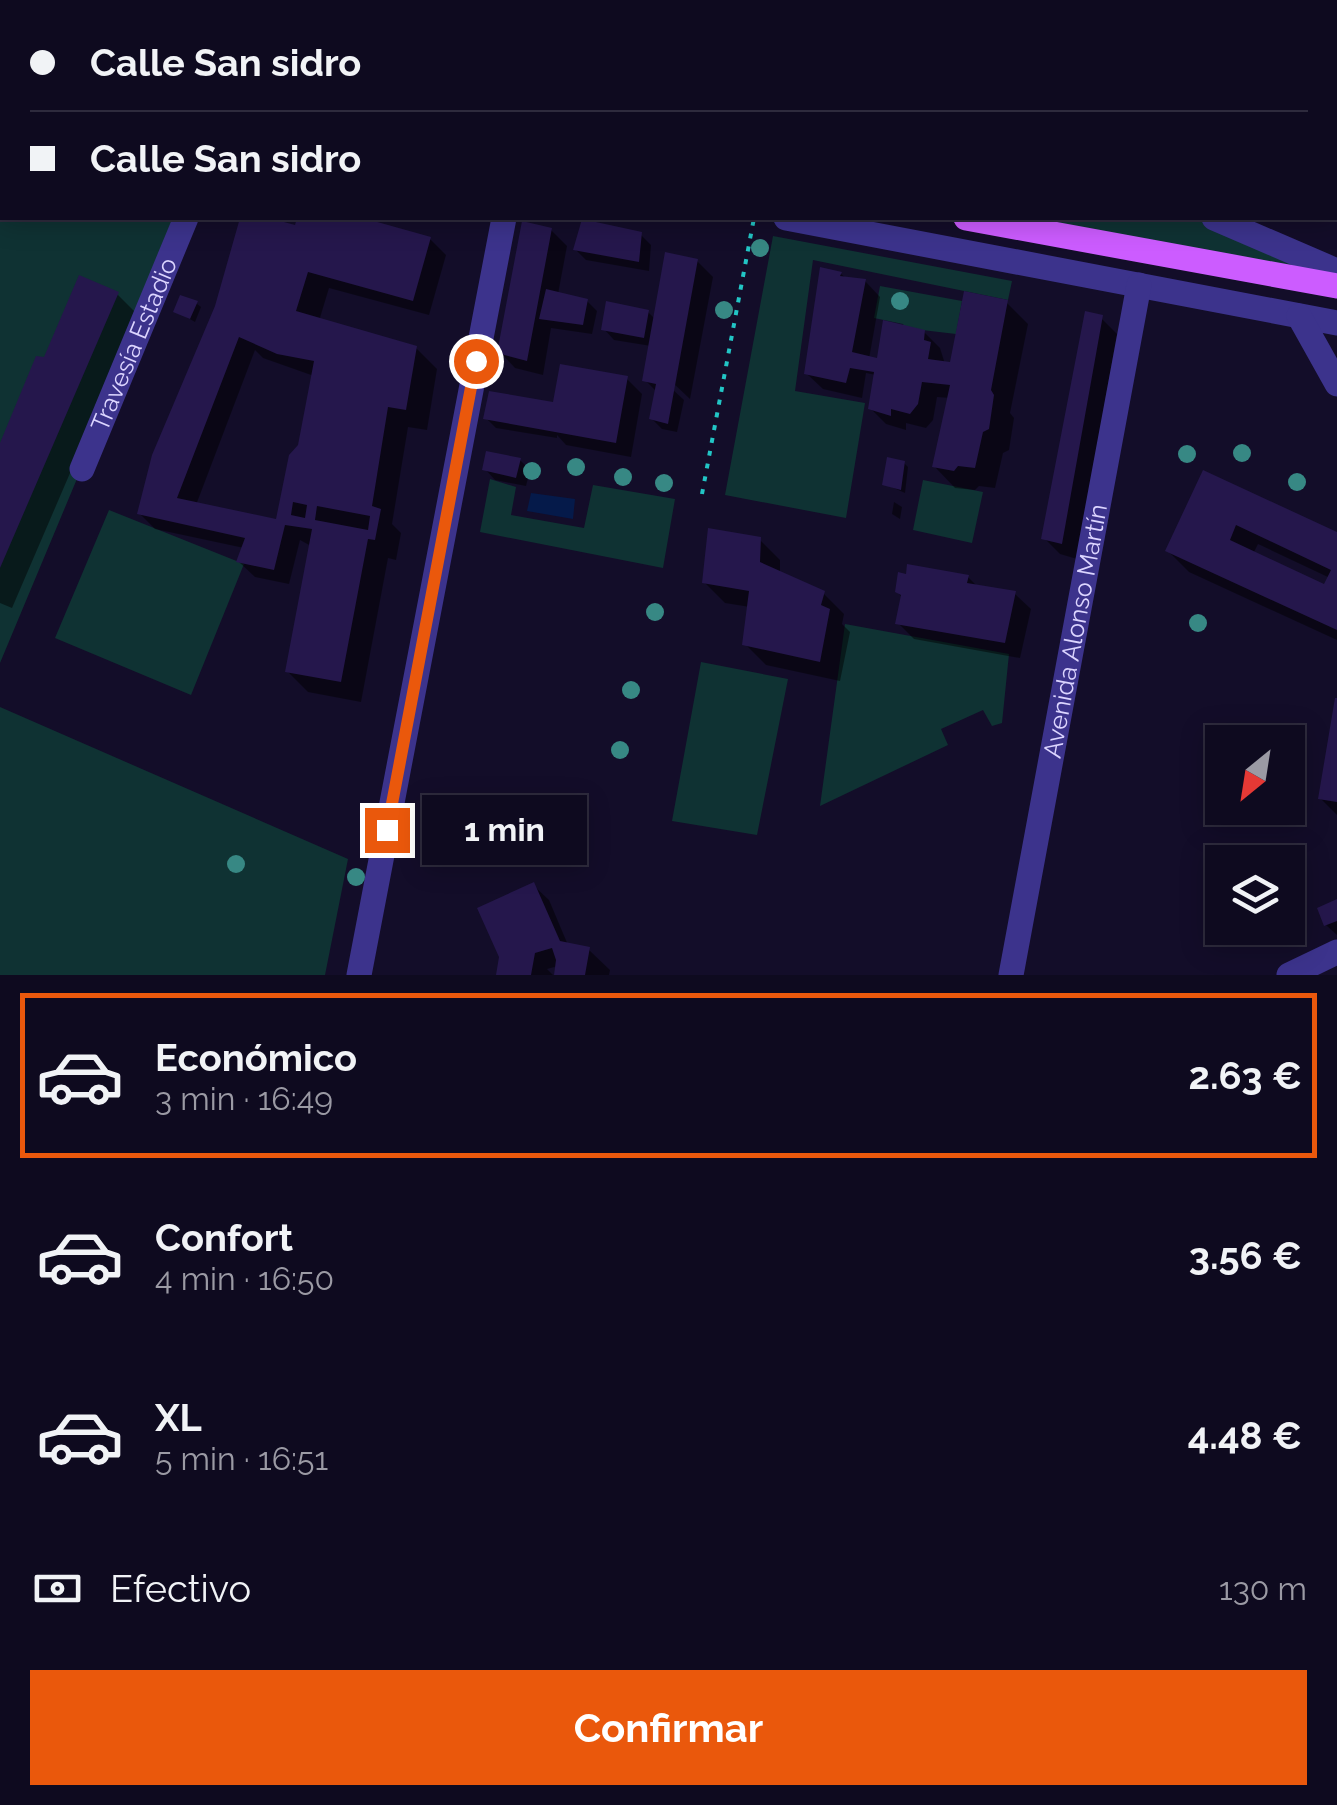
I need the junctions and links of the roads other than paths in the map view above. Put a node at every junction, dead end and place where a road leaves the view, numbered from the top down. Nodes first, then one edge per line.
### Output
1 (185, 220) edge
2 (504, 220) edge
3 (797, 220) edge
4 (977, 220) edge
5 (1224, 220) edge
6 (1337, 271) edge
7 (1139, 285) junction
8 (1337, 286) edge
9 (1299, 316) junction
10 (1337, 323) edge
11 (1335, 374) edge
12 (82, 469) dead end
13 (1337, 952) edge
14 (359, 975) edge
15 (1011, 975) edge
16 (1289, 975) edge

1 - 12 street, Travesía Estadio
2 - 14 street
3 - 7 street
4 - 8 main road
5 - 6 street
7 - 9 street
7 - 15 street, Avenida Alonso Martín
9 - 10 street
9 - 11 street
13 - 16 street

